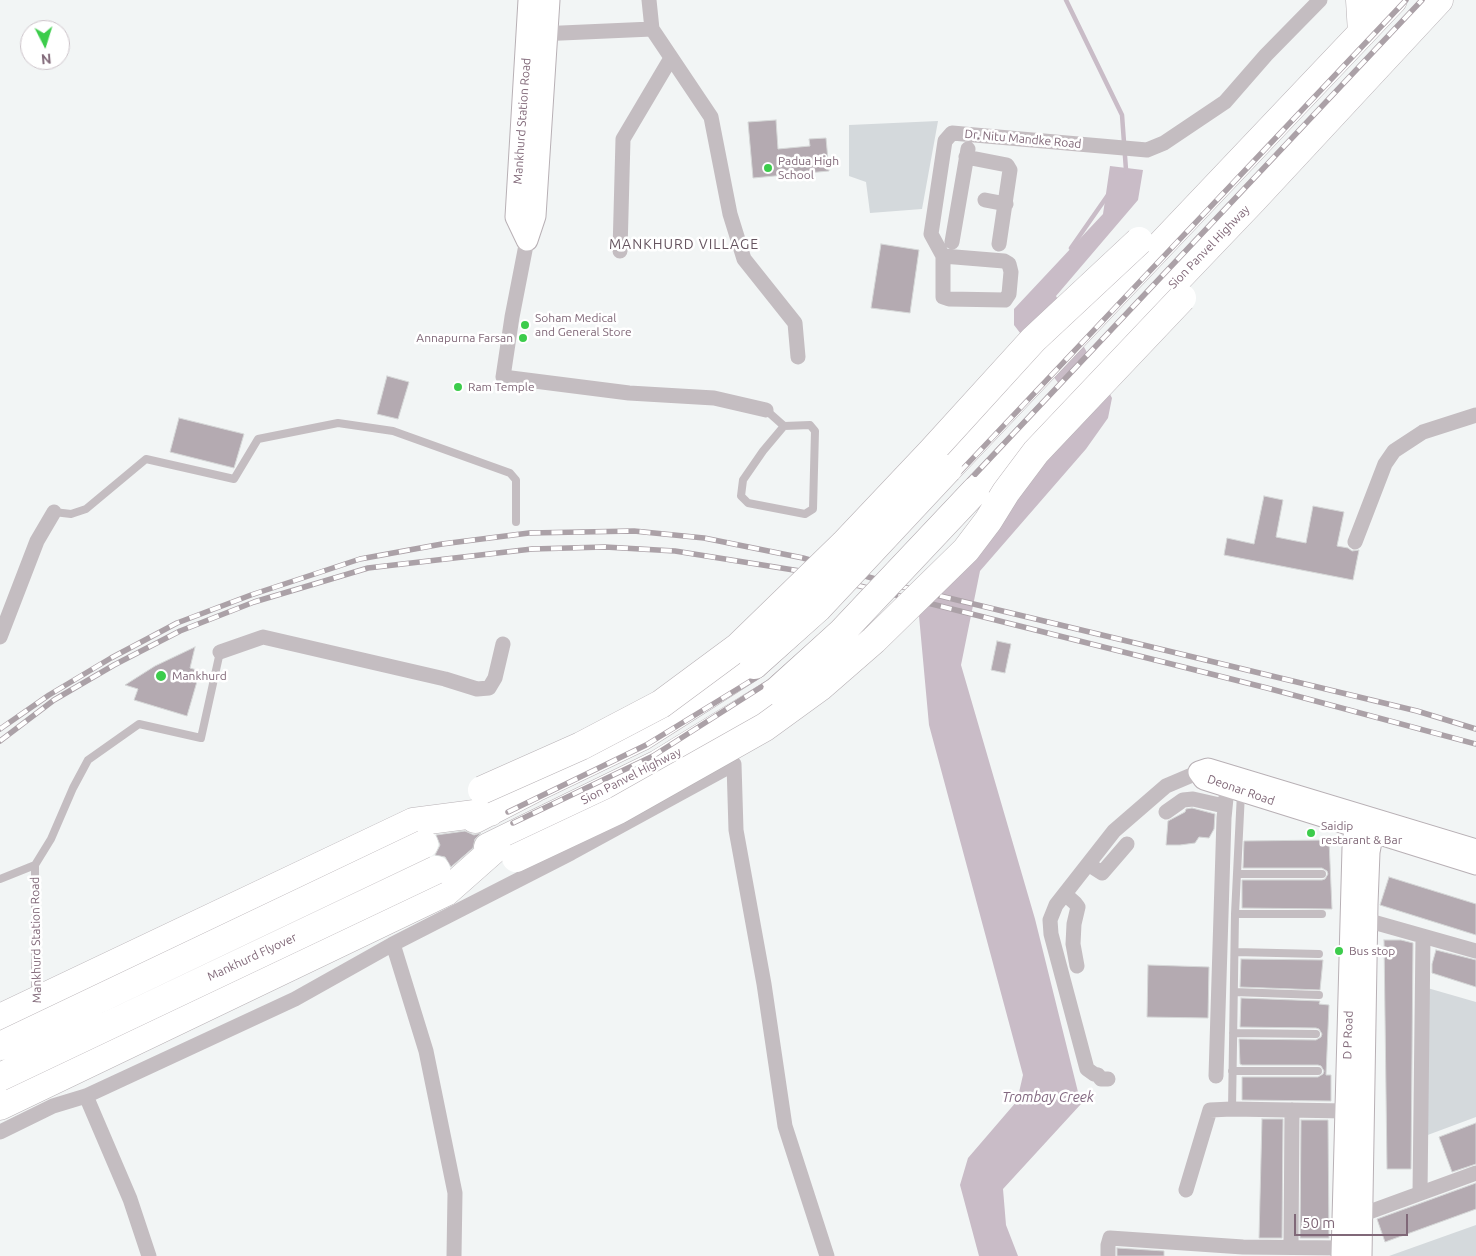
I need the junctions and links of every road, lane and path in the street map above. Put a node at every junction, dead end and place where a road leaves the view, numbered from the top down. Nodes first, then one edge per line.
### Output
1 (529, 0) edge
2 (549, 0) edge
3 (649, 0) edge
4 (1320, 0) edge
5 (1360, 0) edge
6 (1439, 0) edge
7 (1391, 1) edge
8 (652, 30) junction
9 (1362, 33) junction
10 (537, 34) junction
11 (671, 58) junction
12 (970, 135) junction
13 (966, 157) junction
14 (985, 200) dead end
15 (1006, 204) junction
16 (1195, 208) junction
17 (1218, 237) junction
18 (527, 240) joint
19 (952, 242) dead end
20 (999, 244) dead end
21 (620, 251) dead end
22 (943, 256) junction
23 (798, 357) dead end
24 (766, 410) joint
25 (1476, 415) edge
26 (784, 426) junction
27 (54, 512) joint
28 (516, 522) dead end
29 (1355, 542) dead end
30 (0, 637) edge
31 (503, 644) dead end
32 (220, 652) joint
33 (1199, 772) joint
34 (1230, 790) junction
35 (486, 801) junction
36 (1166, 812) dead end
37 (1366, 824) junction
38 (419, 833) junction
39 (1127, 844) dead end
40 (511, 848) junction
41 (1476, 850) edge
42 (1088, 864) junction
43 (1476, 864) edge
44 (34, 865) junction
45 (1237, 874) junction
46 (1322, 874) dead end
47 (0, 879) edge
48 (441, 881) junction
49 (1065, 894) junction
50 (1235, 914) junction
51 (1322, 914) dead end
52 (1366, 920) junction
53 (1423, 937) junction
54 (393, 944) junction
55 (1476, 951) edge
56 (1235, 952) junction
57 (1319, 954) dead end
58 (1077, 966) dead end
59 (1234, 992) junction
60 (1319, 995) dead end
61 (37, 1010) junction
62 (0, 1018) edge
63 (1233, 1033) junction
64 (1316, 1034) dead end
65 (42, 1037) dead end
66 (43, 1046) dead end
67 (1232, 1071) junction
68 (1318, 1071) dead end
69 (4, 1073) edge
70 (1216, 1076) dead end
71 (1108, 1079) dead end
72 (49, 1081) junction
73 (86, 1096) junction
74 (1232, 1109) junction
75 (1292, 1110) junction
76 (1346, 1111) junction
77 (0, 1132) edge
78 (1476, 1173) edge
79 (1186, 1190) dead end
80 (1420, 1194) junction
81 (1352, 1214) junction
82 (1291, 1246) junction
83 (1153, 1248) edge
84 (1203, 1250) edge
85 (1242, 1252) edge
86 (1348, 1253) edge
87 (149, 1256) edge
88 (454, 1256) edge
89 (828, 1256) edge
90 (1108, 1256) edge

1 - 10 street, Mankhurd Station Road
2 - 10 street, Mankhurd Station Road
3 - 8 street
4 - 12 street, Dr. Nitu Mandke Road
5 - 9 highway
6 - 17 highway, Sion Panvel Highway
7 - 9 highway
8 - 10 street
8 - 11 street
9 - 16 highway
10 - 18 street, Mankhurd Station Road
11 - 21 street
11 - 23 street
12 - 13 street
12 - 22 street, Dr. Nitu Mandke Road
13 - 15 street
13 - 19 street
14 - 15 street
15 - 20 street
16 - 35 highway, bridge
16 - 35 highway, bridge
17 - 40 highway, Sion Panvel Highway, bridge
17 - 40 highway, bridge
18 - 24 street, Mankhurd Station Road
22 - 22 street
24 - 26 lane
25 - 29 street
26 - 26 lane
27 - 28 lane
27 - 30 street
31 - 32 street
32 - 44 lane
33 - 34 street, Deonar Road
33 - 42 street
34 - 36 street
34 - 37 street, Deonar Road
34 - 45 lane
34 - 70 street
35 - 38 highway
37 - 41 street, Deonar Road
37 - 43 street, Deonar Road
37 - 52 street, D P Road
37 - 76 street, D P Road
38 - 61 highway
38 - 69 highway, bridge
39 - 42 street
40 - 48 highway, Mankhurd Flyover
42 - 49 street
44 - 47 lane, Mankhurd Station Road
44 - 61 lane, Mankhurd Station Road
45 - 46 lane
45 - 50 lane
48 - 69 highway, Mankhurd Flyover, bridge
48 - 72 highway
49 - 58 street
49 - 71 street
50 - 51 lane
50 - 56 lane
52 - 53 street
52 - 81 street, D P Road
53 - 55 street
53 - 80 street
54 - 73 street
54 - 88 street
54 - 89 street
56 - 57 lane
56 - 59 lane
59 - 60 lane
59 - 63 lane
61 - 62 highway
61 - 65 lane, Mankhurd Station Road
63 - 64 lane
63 - 67 lane
66 - 72 lane
67 - 68 lane
67 - 74 lane
69 - 72 highway
72 - 73 street
72 - 77 street
73 - 87 street
74 - 75 street
74 - 79 street
75 - 76 street
75 - 82 street
76 - 81 street, D P Road
78 - 80 street
80 - 81 street
81 - 86 street, D P Road
82 - 85 street
82 - 86 street
83 - 84 street
83 - 90 street
84 - 85 street

